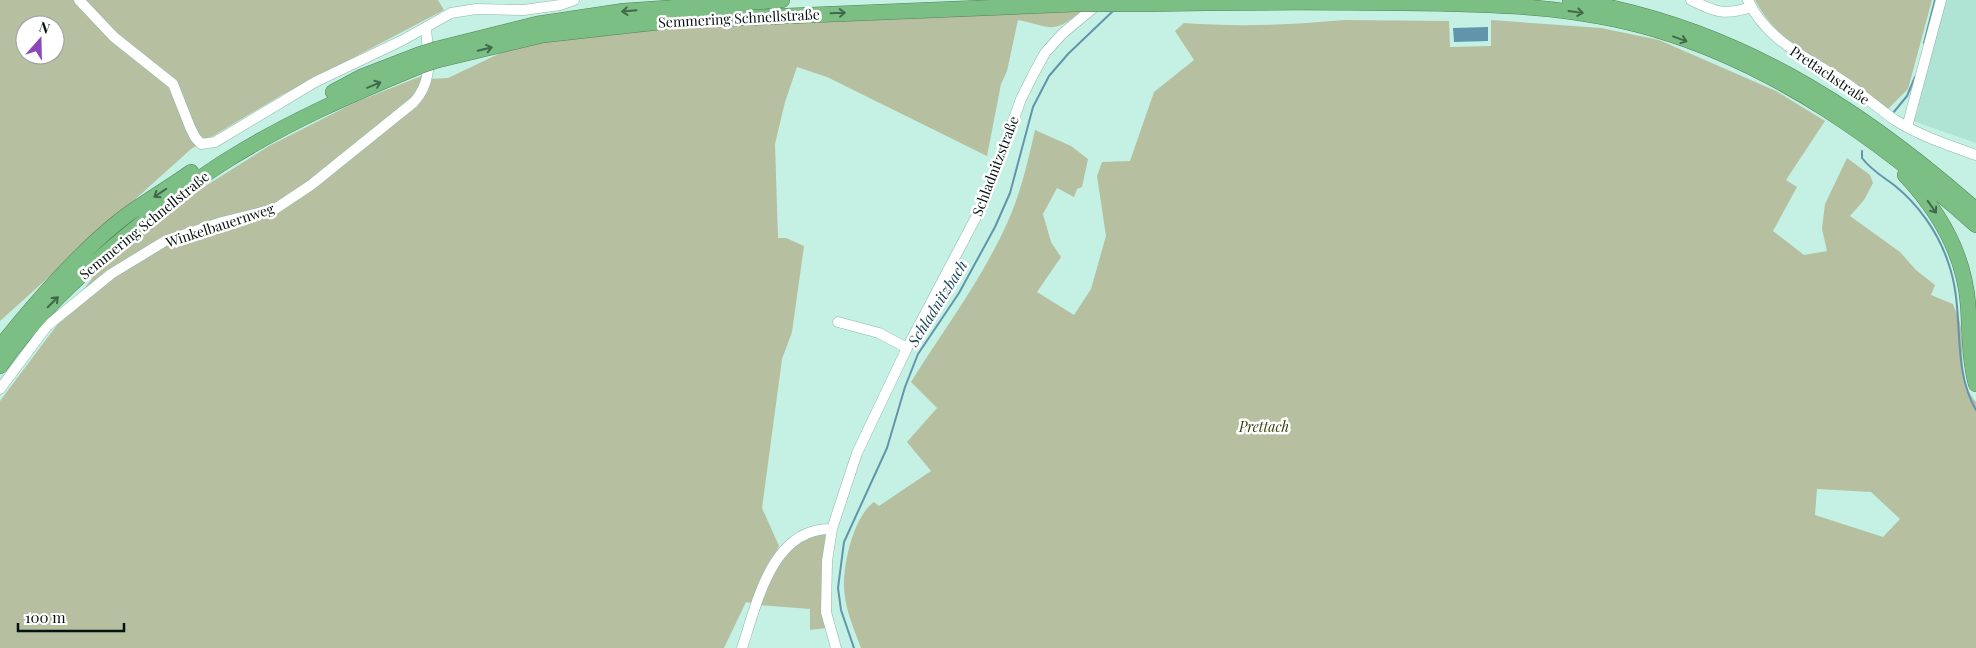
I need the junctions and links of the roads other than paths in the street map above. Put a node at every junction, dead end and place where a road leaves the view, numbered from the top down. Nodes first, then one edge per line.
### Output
1 (79, 0) edge
2 (574, 0) edge
3 (782, 0) edge
4 (1103, 0) edge
5 (1570, 0) edge
6 (1691, 0) edge
7 (1941, 0) edge
8 (1749, 4) edge
9 (426, 28) junction
10 (1718, 46) junction
11 (437, 54) junction
12 (1746, 58) junction
13 (419, 60) junction
14 (1907, 127) junction
15 (1892, 154) junction
16 (1976, 155) edge
17 (1928, 169) junction
18 (1976, 197) edge
19 (1976, 210) edge
20 (1976, 224) edge
21 (838, 322) dead end
22 (0, 347) edge
23 (907, 348) junction
24 (0, 366) edge
25 (1976, 384) edge
26 (0, 388) edge
27 (832, 529) junction
28 (742, 648) edge
29 (836, 648) edge

1 - 9 street
2 - 9 street
3 -> 11 highway, Semmering Schnellstraße
4 - 23 street, Schladnitzstraße
5 - 10 highway, Semmering Schnellstraße
6 - 8 street, Prettachstraße
7 - 14 street
8 - 14 street, Prettachstraße
9 - 26 street, Winkelbauernweg
11 -> 10 highway, Semmering Schnellstraße, bridge
10 - 12 highway, Semmering Schnellstraße
11 - 13 highway, Semmering Schnellstraße, bridge
12 - 15 highway, Semmering Schnellstraße
12 - 17 highway, Semmering Schnellstraße
13 -> 22 highway, Semmering Schnellstraße
24 -> 13 highway, Semmering Schnellstraße
14 - 16 street, Prettachstraße
15 - 20 highway, Semmering Schnellstraße
15 -> 25 highway
17 - 18 highway
17 - 19 highway, Semmering Schnellstraße
21 - 23 street
23 - 27 street, Schladnitzstraße
27 - 28 street
27 - 29 street, Schladnitzstraße

